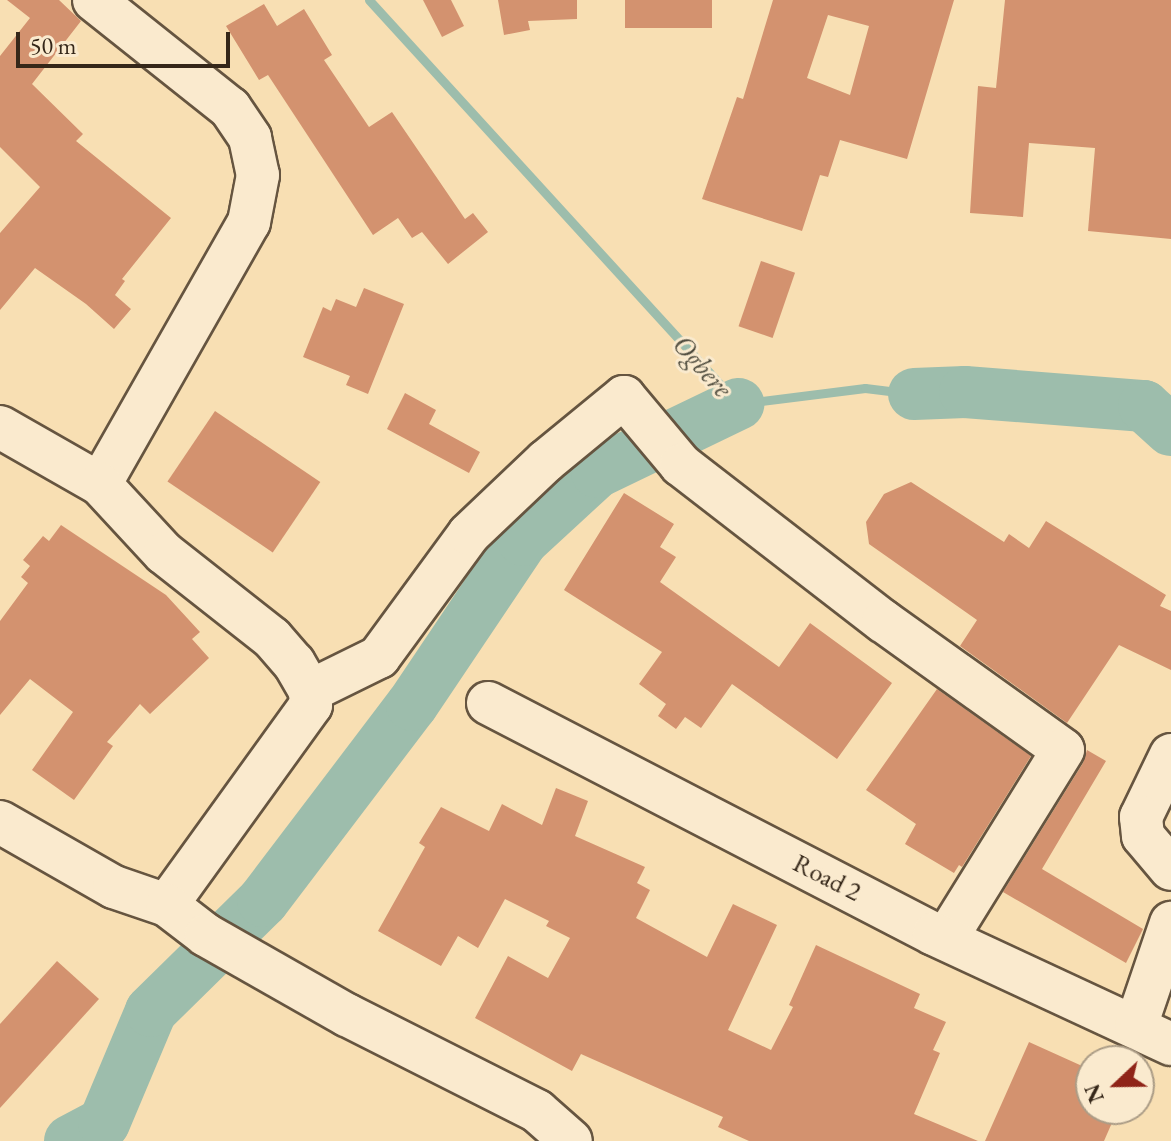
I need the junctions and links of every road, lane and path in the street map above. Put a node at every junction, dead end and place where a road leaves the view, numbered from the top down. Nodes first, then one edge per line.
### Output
1 (94, 0) edge
2 (0, 427) edge
3 (100, 484) junction
4 (310, 691) junction
5 (488, 703) dead end
6 (1171, 755) edge
7 (0, 822) edge
8 (1171, 869) edge
9 (178, 914) junction
10 (1169, 938) edge
11 (946, 939) junction
12 (1153, 1035) edge
13 (571, 1141) edge

1 - 3 street
2 - 3 street
3 - 4 street
4 - 9 street
4 - 11 street
5 - 11 street, Road 2
6 - 8 street
7 - 9 street
9 - 13 street
10 - 12 street
11 - 12 street, Road 2

